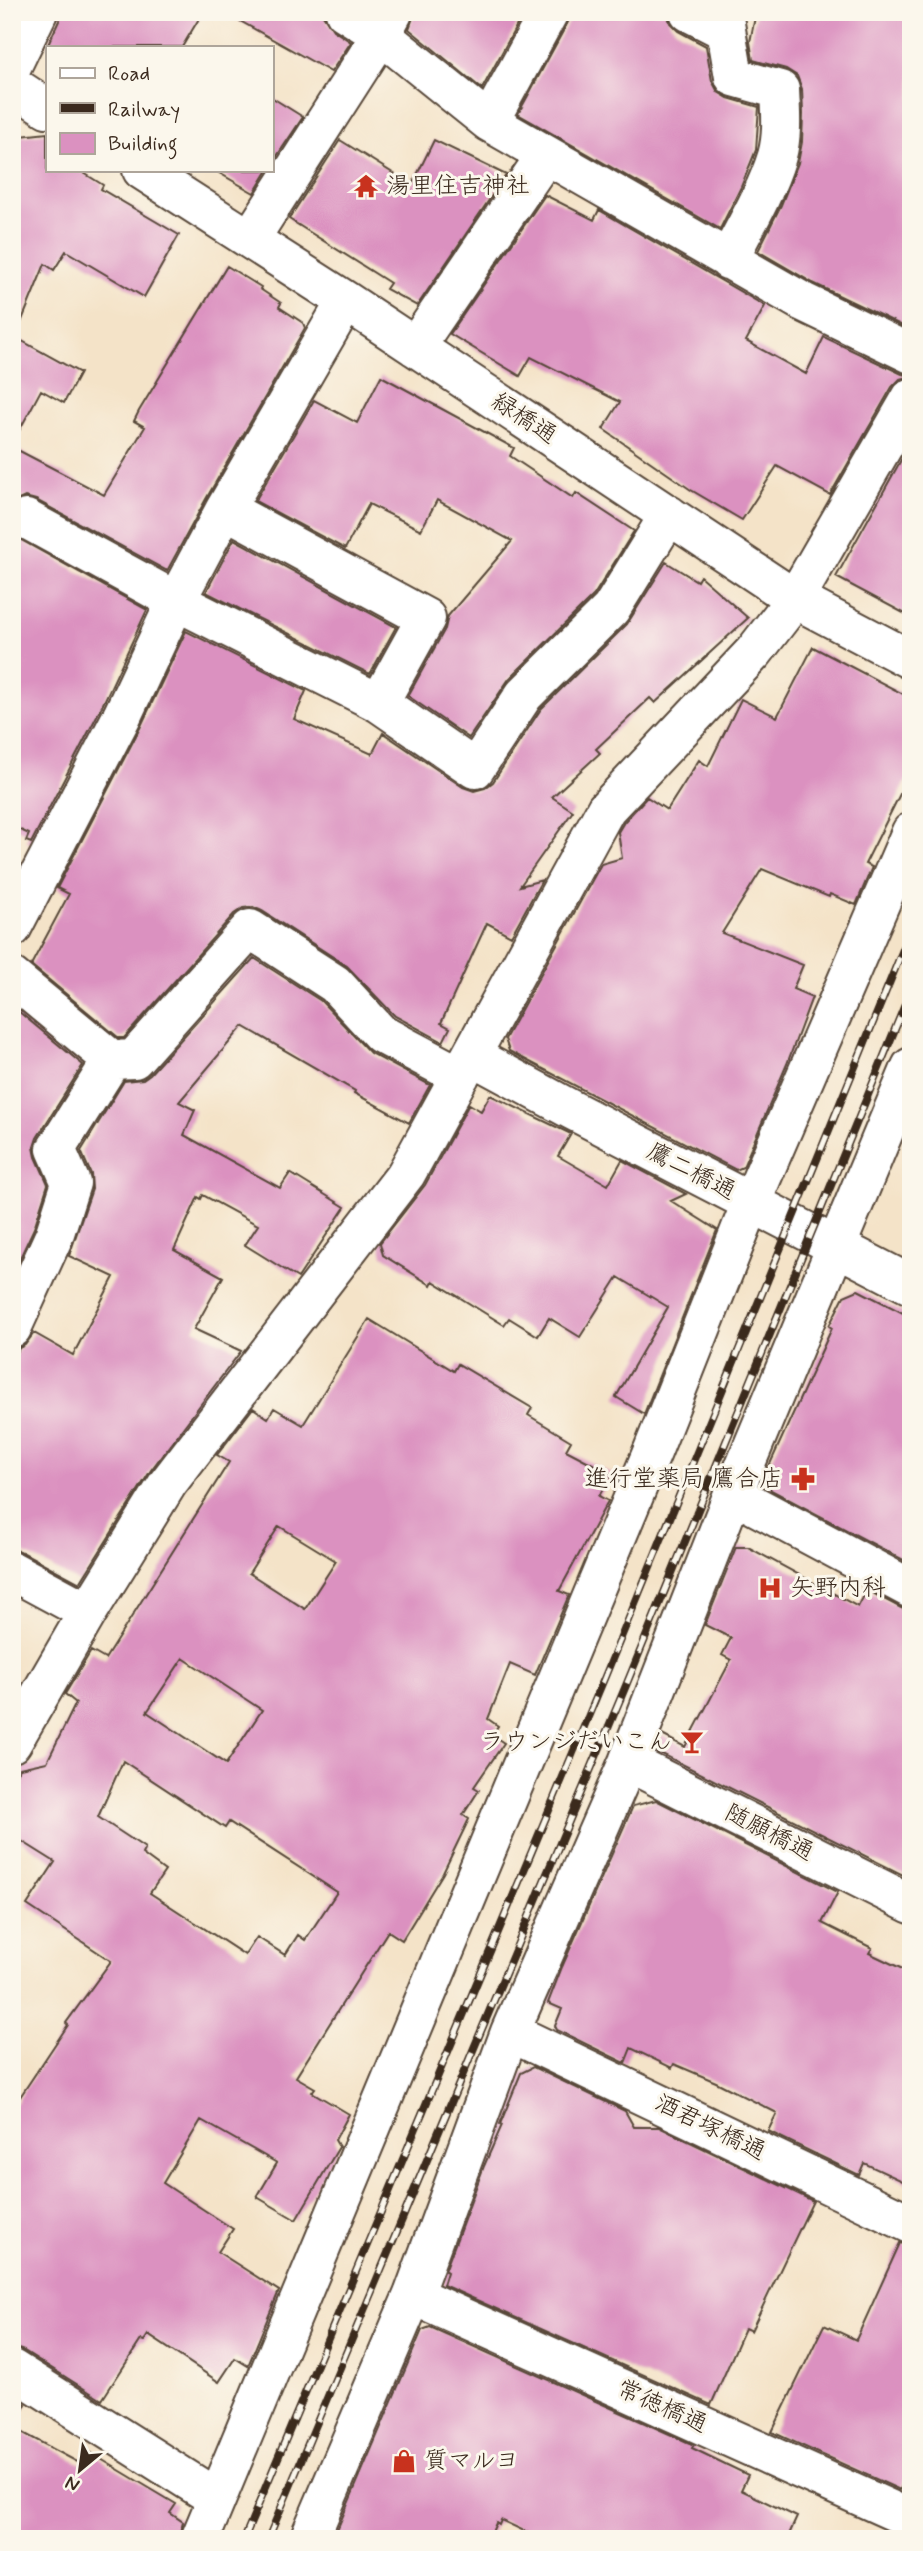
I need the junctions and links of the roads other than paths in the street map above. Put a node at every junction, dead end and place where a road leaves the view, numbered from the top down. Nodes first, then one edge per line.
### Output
1 (38, 12) edge
2 (345, 12) edge
3 (549, 12) edge
4 (689, 12) edge
5 (724, 22) edge
6 (387, 24) edge
7 (12, 66) edge
8 (12, 85) edge
9 (46, 107) edge
10 (489, 122) junction
11 (546, 155) junction
12 (145, 172) edge
13 (250, 239) junction
14 (729, 260) junction
15 (345, 301) junction
16 (415, 347) junction
17 (911, 354) edge
18 (911, 398) edge
19 (225, 509) junction
20 (669, 515) junction
21 (26, 519) dead end
22 (795, 599) junction
23 (176, 601) junction
24 (911, 660) edge
25 (379, 703) junction
26 (911, 832) edge
27 (12, 929) edge
28 (12, 977) edge
29 (112, 1060) junction
30 (466, 1066) junction
31 (911, 1067) edge
32 (751, 1203) junction
33 (837, 1246) junction
34 (911, 1285) edge
35 (12, 1328) edge
36 (733, 1494) junction
37 (12, 1571) edge
38 (911, 1589) edge
39 (88, 1612) junction
40 (12, 1744) edge
41 (628, 1762) junction
42 (911, 1904) edge
43 (510, 2032) junction
44 (911, 2224) edge
45 (413, 2295) junction
46 (12, 2369) edge
47 (216, 2498) junction
48 (911, 2519) edge
49 (200, 2539) edge
50 (309, 2539) edge

1 - 7 street
2 - 6 street
3 - 10 street
4 - 5 street
5 - 14 street
6 - 10 street
6 - 13 street
8 - 9 street
10 - 11 street
11 - 14 street
11 - 16 street
12 - 13 street, 緑橋通
13 - 15 street, 緑橋通
14 - 17 street
15 - 16 street, 緑橋通
15 - 19 street
16 - 20 street, 緑橋通
18 - 22 street
19 - 23 street
19 - 25 street
20 - 22 street, 緑橋通
20 - 25 street
21 - 23 street
22 - 24 street, 緑橋通
22 - 30 street
23 - 25 street
23 - 27 street
26 - 32 street
28 - 29 street
29 - 30 street, 鷹二橋通
29 - 35 street
30 - 32 street, 鷹二橋通
30 - 39 street
31 - 33 street
32 - 33 street, 鷹二橋通
32 - 47 street
33 - 34 street, 鷹二橋通
33 - 36 street
36 - 38 street
36 - 41 street
37 - 39 street
39 - 40 street
41 - 42 street, 随願橋通
41 - 43 street
43 - 44 street, 酒君塚橋通
43 - 45 street
45 - 48 street, 常徳橋通
45 - 50 street
46 - 47 street
47 - 49 street

